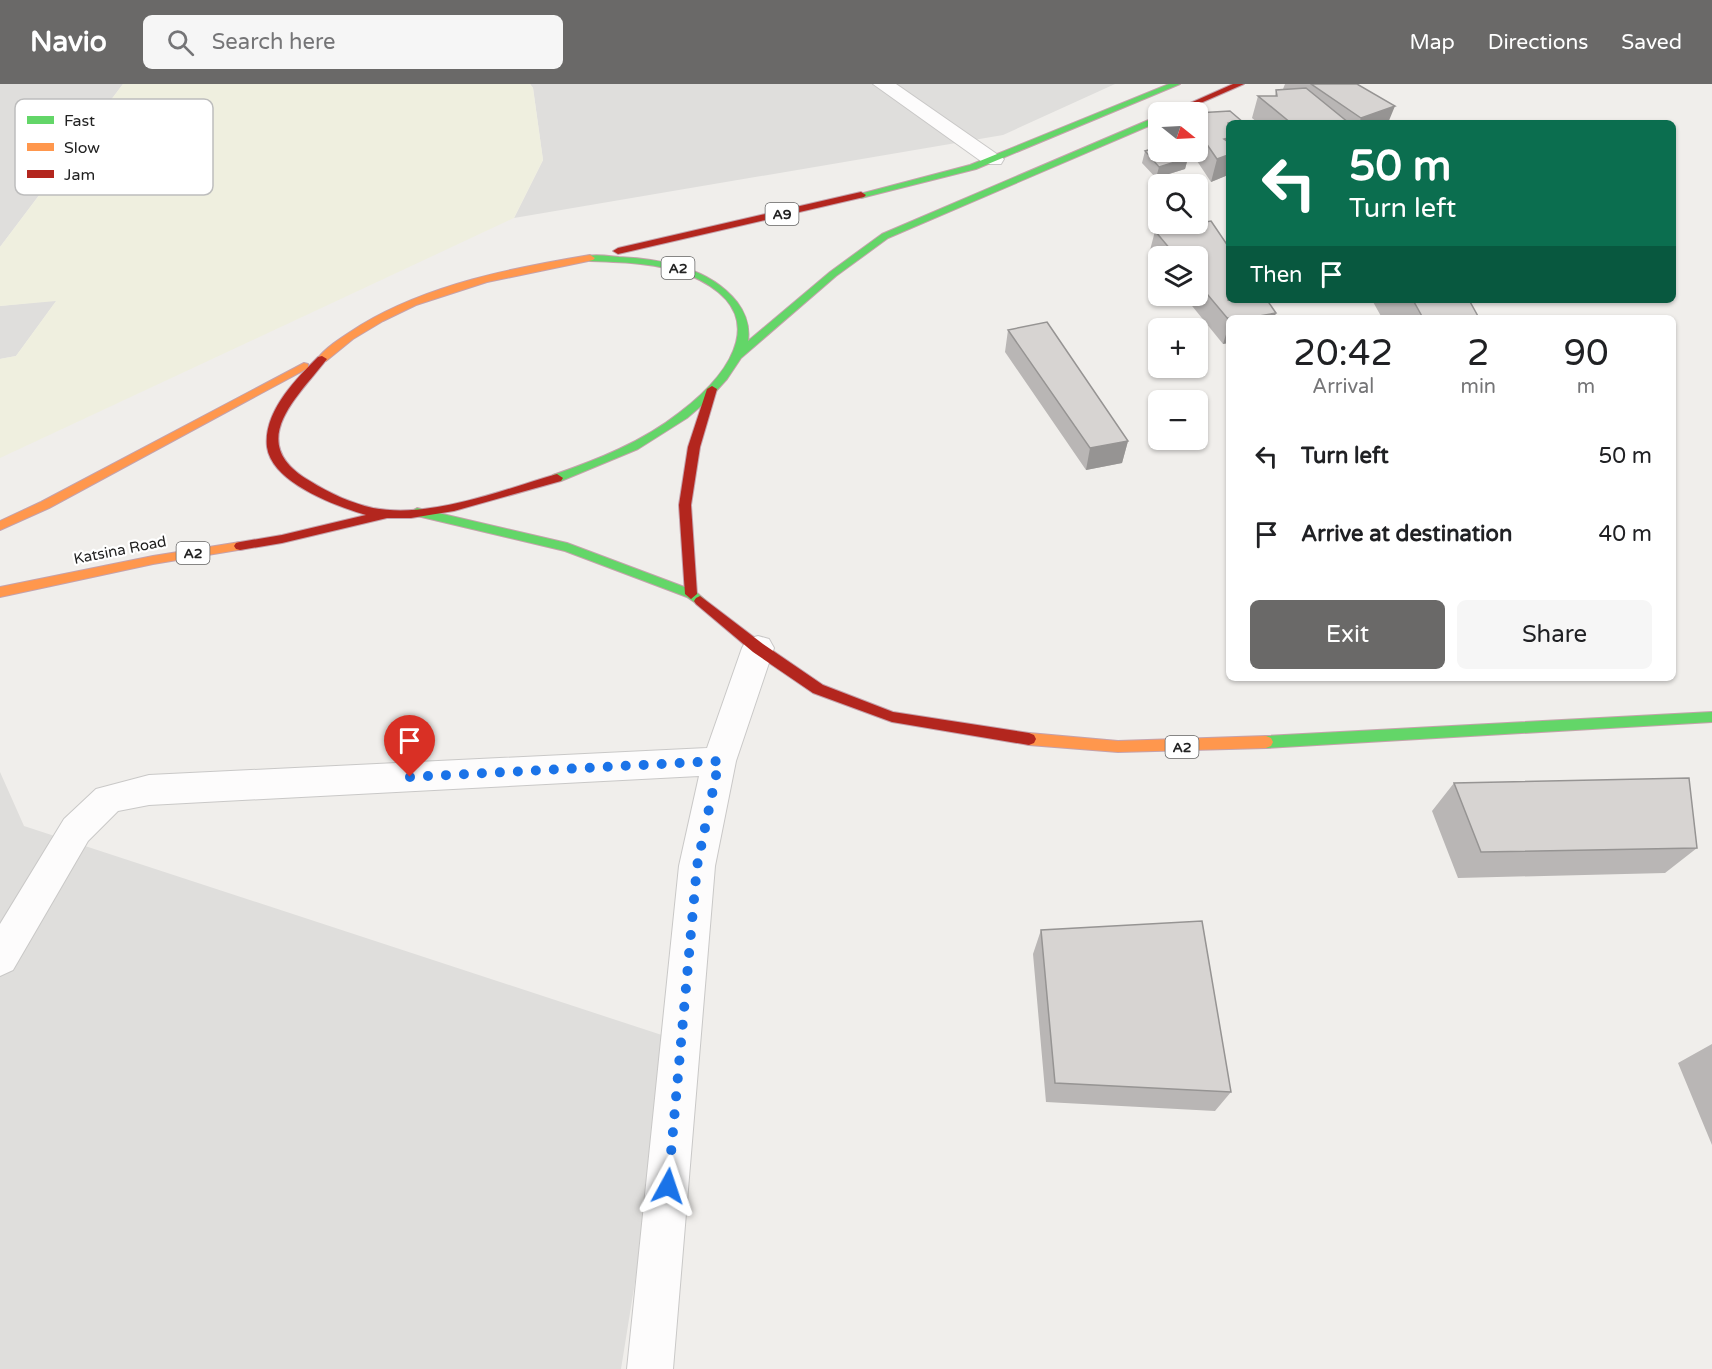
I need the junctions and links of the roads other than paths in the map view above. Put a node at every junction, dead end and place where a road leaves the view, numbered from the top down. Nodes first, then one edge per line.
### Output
1 (883, 84) edge
2 (1176, 84) edge
3 (1240, 84) edge
4 (1198, 102) edge
5 (1148, 123) edge
6 (993, 159) junction
7 (590, 258) junction
8 (332, 351) junction
9 (738, 355) junction
10 (712, 389) junction
11 (417, 512) junction
12 (387, 514) junction
13 (0, 526) edge
14 (0, 592) edge
15 (691, 594) junction
16 (759, 648) junction
17 (1712, 717) edge
18 (719, 761) junction
19 (0, 958) edge
20 (650, 1369) edge

1 - 6 street
2 - 6 highway, A9
3 - 4 highway
5 - 9 highway
6 - 7 highway, A9
7 - 8 highway, A2
7 - 9 highway, A2
8 - 12 highway, A2
8 - 13 highway, A2
9 - 10 highway, A2
10 - 11 highway, A2
10 - 15 highway, A2
11 - 12 highway, A2
11 - 15 highway, A2
12 - 14 highway, Katsina Road / A2
15 - 16 highway, A2
16 - 17 highway, A2
16 - 18 street
18 - 19 street
18 - 20 street

